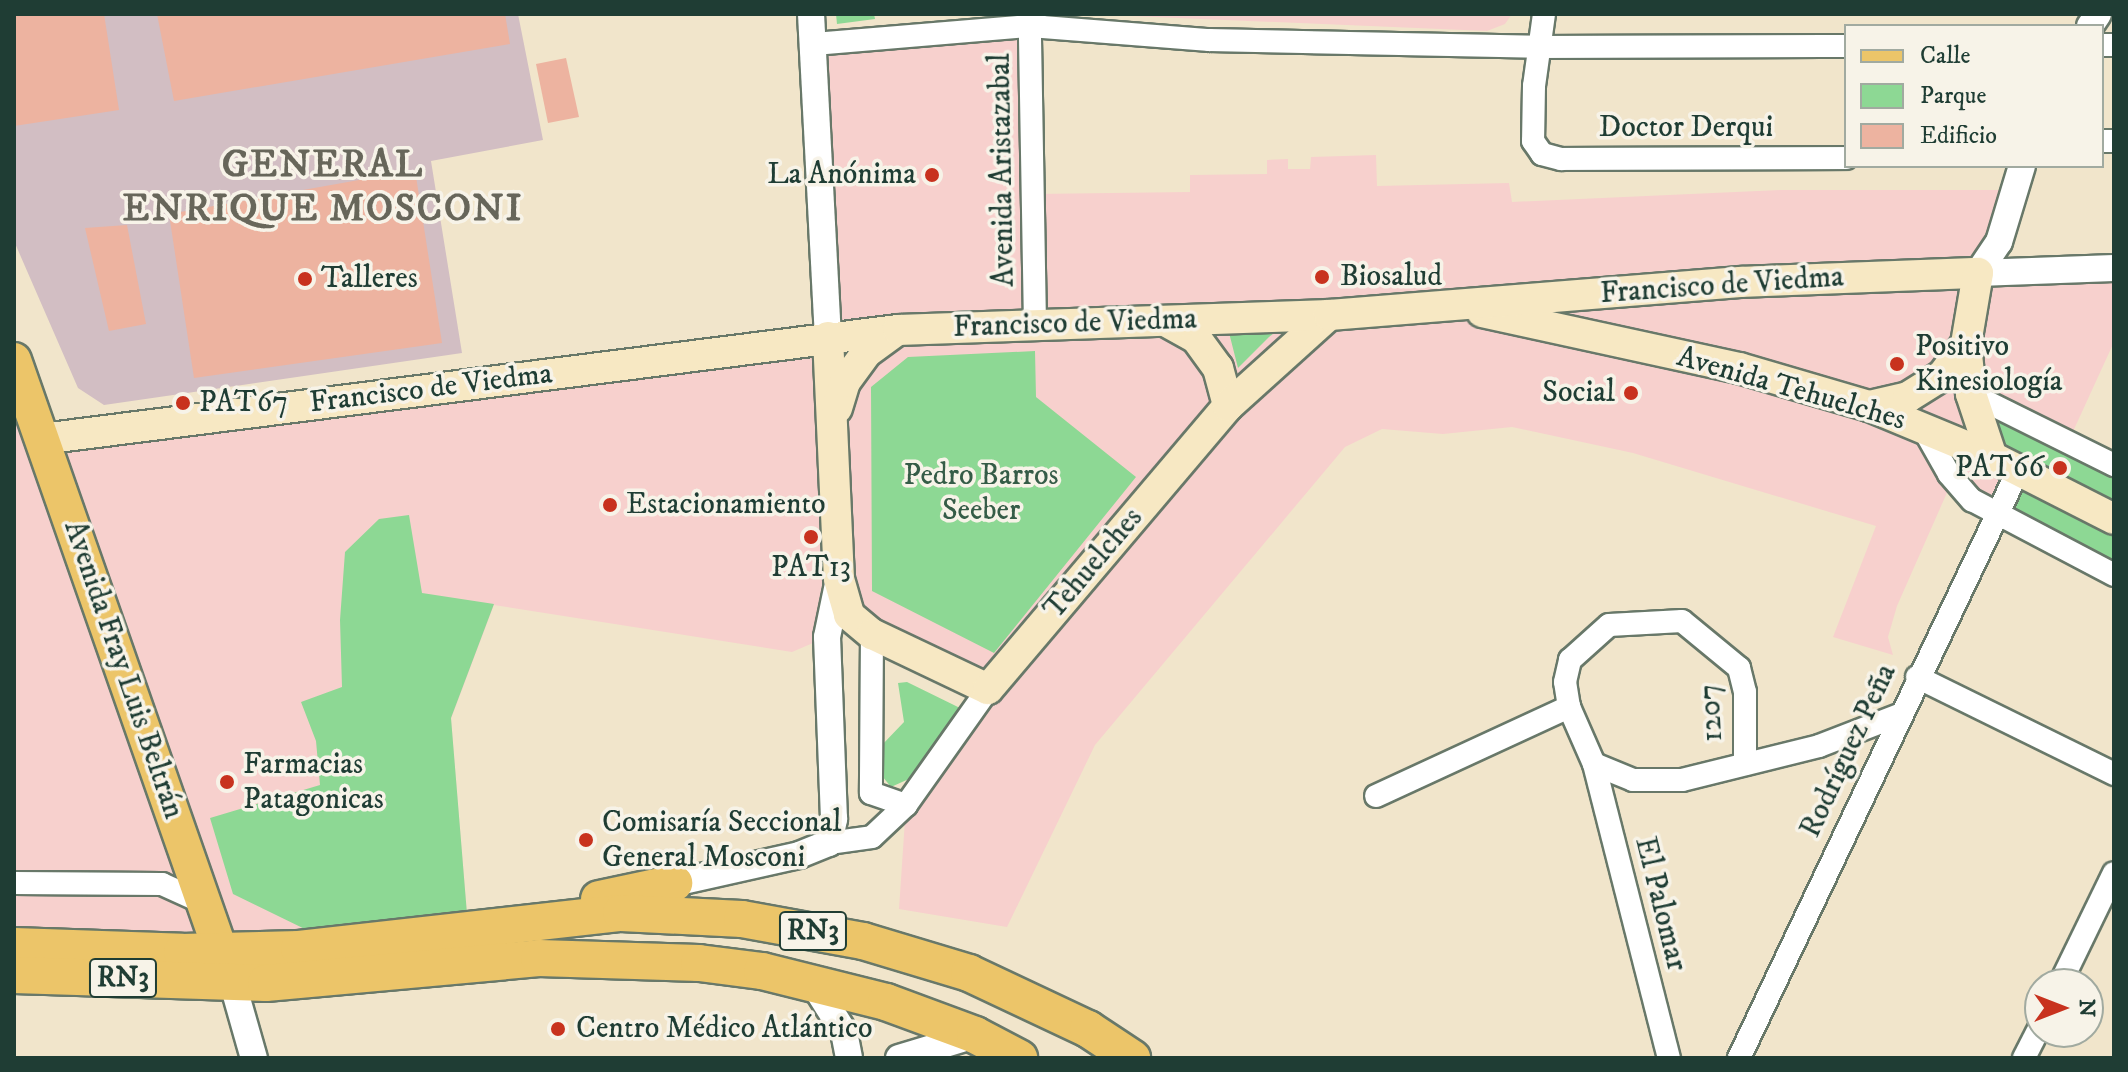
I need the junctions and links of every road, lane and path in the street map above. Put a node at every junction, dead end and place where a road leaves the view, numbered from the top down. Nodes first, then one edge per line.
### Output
1 (811, 14) edge
2 (1544, 14) edge
3 (1033, 20) edge
4 (899, 24) edge
5 (814, 44) junction
6 (1844, 46) edge
7 (1537, 47) junction
8 (1844, 158) edge
9 (2021, 168) edge
10 (2111, 270) edge
11 (1978, 273) junction
12 (1453, 306) junction
13 (1329, 315) junction
14 (1165, 321) junction
15 (1035, 325) junction
16 (898, 330) junction
17 (828, 337) junction
18 (1966, 344) junction
19 (14, 360) edge
20 (1971, 394) junction
21 (1228, 406) junction
22 (1869, 406) junction
23 (834, 417) junction
24 (1923, 428) junction
25 (42, 439) junction
26 (2005, 464) junction
27 (2114, 465) edge
28 (1997, 517) junction
29 (2114, 519) edge
30 (2114, 575) edge
31 (839, 579) junction
32 (872, 634) junction
33 (1917, 677) junction
34 (988, 689) junction
35 (1569, 707) junction
36 (1899, 715) junction
37 (1594, 764) junction
38 (1745, 764) junction
39 (2114, 774) edge
40 (1376, 796) dead end
41 (906, 805) junction
42 (829, 843) junction
43 (2114, 873) edge
44 (14, 883) edge
45 (674, 883) joint
46 (204, 903) junction
47 (468, 926) junction
48 (14, 946) edge
49 (226, 966) junction
50 (2068, 968) edge
51 (14, 975) edge
52 (813, 983) junction
53 (975, 1035) junction
54 (254, 1058) edge
55 (849, 1058) edge
56 (899, 1058) edge
57 (1019, 1058) edge
58 (1132, 1058) edge
59 (1669, 1058) edge
60 (1739, 1058) edge

1 - 5 street
2 - 7 street
3 - 4 street
3 - 7 street
3 - 15 street, Avenida Aristazabal
4 - 5 street
5 - 17 street
6 - 7 street
7 - 8 street, Doctor Derqui
9 - 11 street
10 - 11 street, Francisco de Viedma
11 - 12 main road, Francisco de Viedma
11 - 18 main road
12 - 13 main road, Francisco de Viedma
12 - 22 main road, Avenida Tehuelches
13 - 14 main road, Francisco de Viedma
13 - 21 main road, Tehuelches
14 - 15 main road, Francisco de Viedma
14 - 21 main road
15 - 16 main road, Francisco de Viedma
16 - 17 main road, Francisco de Viedma
16 - 23 main road
17 - 23 main road
17 - 25 main road, Francisco de Viedma
18 - 20 main road
18 - 22 main road
19 - 25 main road, Avenida Fray Luis Beltrán
20 - 26 main road
20 - 27 street
21 - 34 main road, Tehuelches
22 - 24 main road, Avenida Tehuelches
23 - 31 main road
24 - 26 main road, Avenida Tehuelches
24 - 28 street
25 - 46 main road, Avenida Fray Luis Beltrán
26 - 28 street, Rodríguez Peña
26 - 29 main road, Avenida Tehuelches
28 - 30 street
28 - 33 street, Rodríguez Peña
31 - 32 main road
31 - 42 street
32 - 34 main road
32 - 41 street
33 - 36 street, Rodríguez Peña
33 - 39 street
34 - 41 street, Tehuelches
35 - 37 street, 1207
35 - 38 street, 1207
35 - 40 street
36 - 38 street, 1207
36 - 60 street, Rodríguez Peña
37 - 38 street, 1207
37 - 59 street, El Palomar
41 - 42 street, Tehuelches
42 - 45 street
43 - 50 street
44 - 46 street
45 - 47 highway
46 - 49 main road, Avenida Fray Luis Beltrán
47 - 49 highway, RN3
47 - 58 highway, RN3
48 - 49 highway, RN3
49 - 51 highway, RN3
49 - 52 highway, RN3
49 - 54 street
52 - 53 highway, RN3
52 - 55 street
53 - 56 street
53 - 57 highway, RN3

